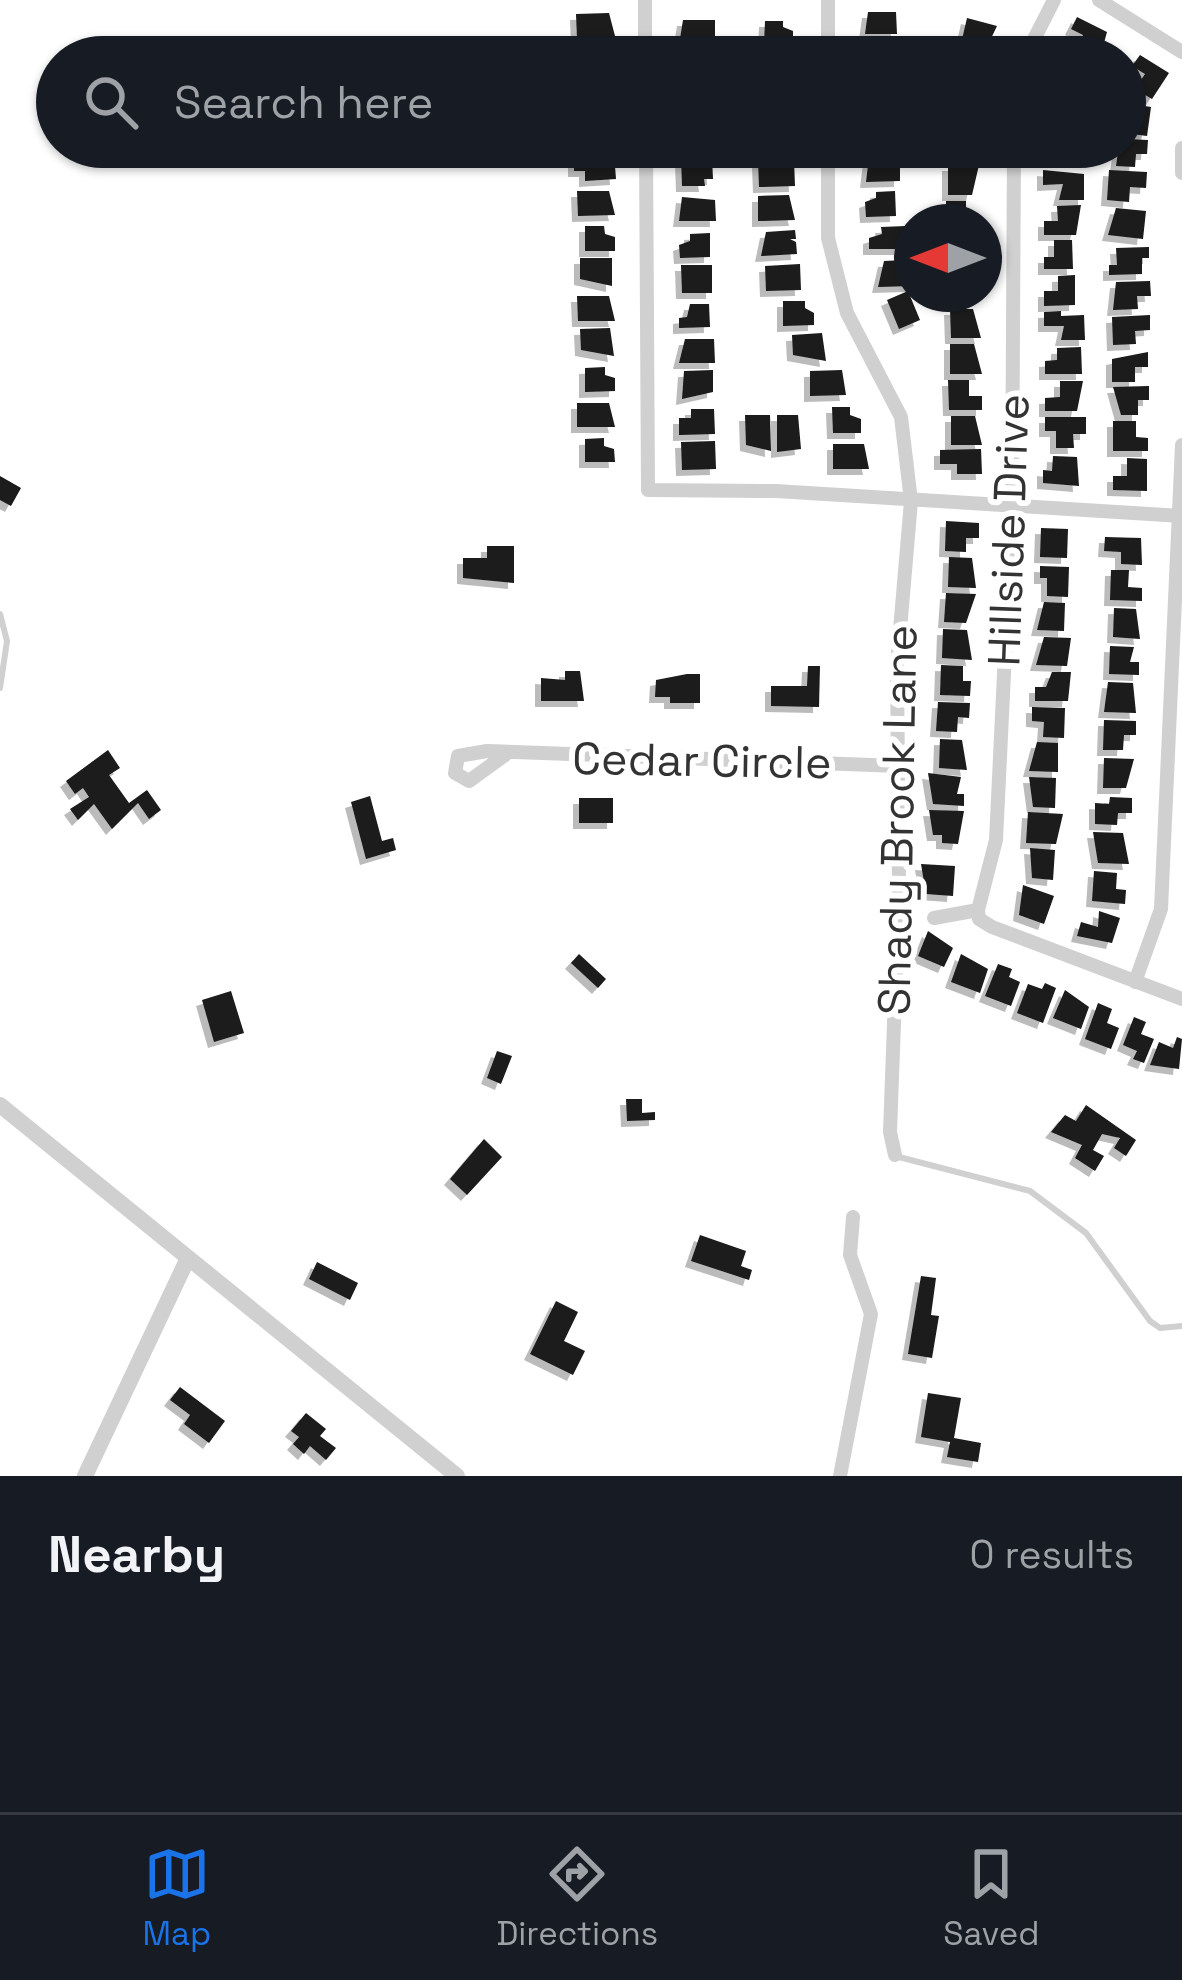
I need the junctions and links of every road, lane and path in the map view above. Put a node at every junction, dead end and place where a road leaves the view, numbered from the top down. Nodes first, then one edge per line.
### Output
1 (645, 0) edge
2 (828, 0) edge
3 (1054, 0) edge
4 (1100, 0) edge
5 (645, 36) edge
6 (828, 36) edge
7 (1036, 36) edge
8 (1182, 52) edge
9 (1182, 148) edge
10 (646, 168) edge
11 (828, 168) edge
12 (1014, 168) edge
13 (1182, 173) edge
14 (1182, 445) edge
15 (911, 501) junction
16 (1012, 508) junction
17 (1181, 516) edge
18 (0, 614) edge
19 (0, 688) edge
20 (505, 755) dead end
21 (898, 766) junction
22 (978, 910) junction
23 (934, 918) dead end
24 (1135, 982) junction
25 (1182, 999) edge
26 (0, 1105) edge
27 (895, 1154) joint
28 (854, 1217) dead end
29 (188, 1258) junction
30 (1182, 1326) edge
31 (86, 1476) edge
32 (457, 1476) edge
33 (840, 1476) edge

1 - 5 street
2 - 6 street
3 - 7 street
4 - 8 street
9 - 13 street
10 - 15 street
11 - 15 street, Shady Brook Lane
12 - 16 street, Hillside Drive
14 - 17 street
15 - 16 street
15 - 21 street, Shady Brook Lane
16 - 17 street
16 - 22 street, Hillside Drive
17 - 24 street
18 - 19 lane
20 - 21 street, Cedar Circle
21 - 27 street, Shady Brook Lane
22 - 23 street
22 - 24 street
24 - 25 street
26 - 29 street
27 - 30 lane, Shady Brook Lane
28 - 33 street
29 - 31 street
29 - 32 street

